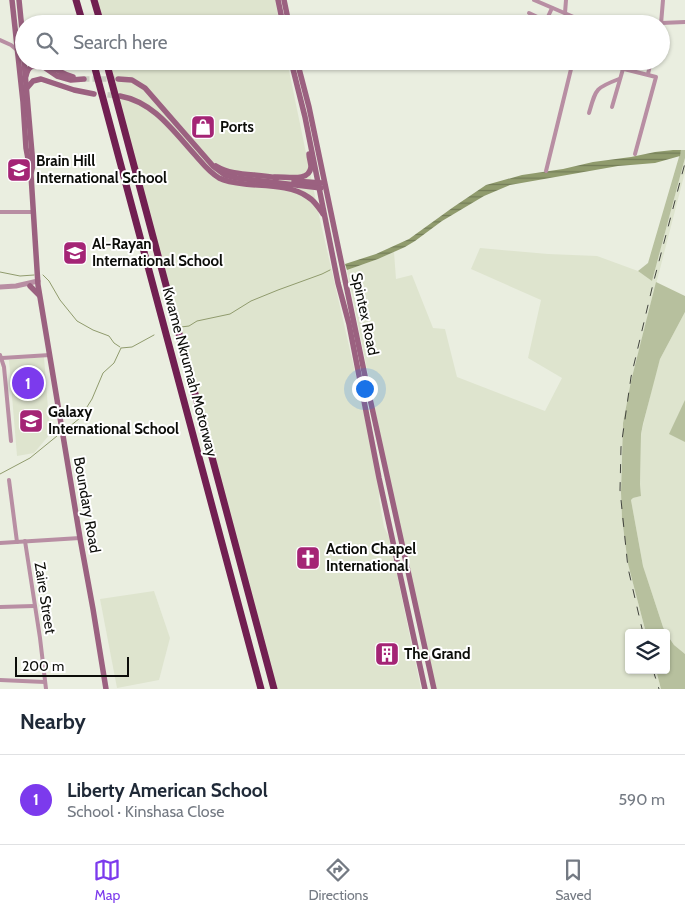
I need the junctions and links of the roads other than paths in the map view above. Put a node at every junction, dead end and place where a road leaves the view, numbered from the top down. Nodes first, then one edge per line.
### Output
1 (12, 0) edge
2 (18, 0) edge
3 (76, 0) edge
4 (90, 0) edge
5 (94, 0) edge
6 (278, 0) edge
7 (284, 0) edge
8 (534, 0) edge
9 (566, 0) edge
10 (663, 0) edge
11 (552, 8) junction
12 (529, 13) dead end
13 (565, 13) junction
14 (20, 15) edge
15 (80, 15) edge
16 (94, 15) edge
17 (98, 15) edge
18 (281, 15) edge
19 (287, 15) edge
20 (533, 15) edge
21 (549, 15) edge
22 (570, 15) edge
23 (662, 15) edge
24 (685, 22) edge
25 (670, 23) edge
26 (15, 24) edge
27 (0, 40) edge
28 (15, 47) edge
29 (20, 70) edge
30 (25, 70) edge
31 (28, 70) edge
32 (47, 70) edge
33 (56, 70) edge
34 (95, 70) edge
35 (108, 70) edge
36 (293, 70) edge
37 (299, 70) edge
38 (571, 70) edge
39 (623, 70) edge
40 (628, 70) edge
41 (649, 70) edge
42 (648, 74) junction
43 (25, 78) junction
44 (118, 78) tunnel mouth
45 (77, 79) junction
46 (84, 79) tunnel mouth
47 (619, 79) junction
48 (297, 83) junction
49 (26, 89) junction
50 (94, 94) tunnel mouth
51 (120, 96) tunnel mouth
52 (612, 107) dead end
53 (589, 114) dead end
54 (188, 137) junction
55 (188, 148) junction
56 (635, 154) dead end
57 (208, 160) junction
58 (546, 171) dead end
59 (31, 175) junction
60 (275, 177) junction
61 (326, 185) junction
62 (319, 186) junction
63 (0, 212) edge
64 (34, 212) junction
65 (325, 218) junction
66 (38, 281) junction
67 (30, 284) junction
68 (0, 287) edge
69 (40, 296) junction
70 (50, 355) junction
71 (1, 356) edge
72 (11, 441) dead end
73 (9, 480) dead end
74 (80, 538) junction
75 (25, 541) junction
76 (17, 542) junction
77 (0, 544) edge
78 (34, 606) junction
79 (0, 607) edge
80 (0, 680) edge
81 (46, 682) junction
82 (46, 689) edge
83 (106, 689) edge
84 (261, 689) edge
85 (274, 689) edge
86 (425, 689) edge
87 (434, 689) edge

1 - 26 main road, Boundary Road
2 - 14 main road, Boundary Road
3 - 15 highway
4 - 16 highway
5 - 17 highway
6 - 18 main road
7 - 19 main road
8 - 11 street
9 - 13 street
10 - 23 street
11 - 13 street
11 - 21 street
12 - 20 street
13 - 22 street
24 - 25 street
27 - 28 street
29 - 59 main road, Boundary Road
30 - 43 main road, Boundary Road
31 - 43 main road
32 - 45 main road
33 - 45 main road
34 - 84 highway, Kwame Nkrumah Motorway
35 - 85 highway, Kwame Nkrumah Motorway
36 - 48 main road, Spintex Road
37 - 61 main road, Spintex Road
38 - 58 street
39 - 47 street
40 - 42 street
41 - 42 street
42 - 56 street
43 - 49 main road, Boundary Road
44 - 54 main road
45 - 46 main road
47 - 52 street
47 - 53 street
48 - 60 main road
48 - 62 main road, Spintex Road
49 - 50 main road
49 - 59 main road, Boundary Road
51 - 55 main road
54 - 55 main road
54 - 57 main road
55 - 65 main road
57 - 60 main road
57 - 62 main road
59 - 64 main road, Boundary Road
60 - 62 main road
61 - 62 main road
61 - 87 main road, Spintex Road
62 - 65 main road, Spintex Road
63 - 64 street
64 - 66 main road, Boundary Road
65 - 86 main road, Spintex Road
66 - 67 main road
66 - 67 street
66 - 69 main road, Boundary Road
67 - 68 street
67 - 69 main road
69 - 70 main road, Boundary Road
70 - 71 street
70 - 74 main road, Boundary Road
71 - 72 street
73 - 76 street
74 - 75 street
74 - 83 main road, Boundary Road
75 - 76 street
75 - 78 street, Zaire Street
76 - 77 street
78 - 79 street
78 - 81 street, Zaire Street
80 - 81 street
81 - 82 street, Zaire Street

